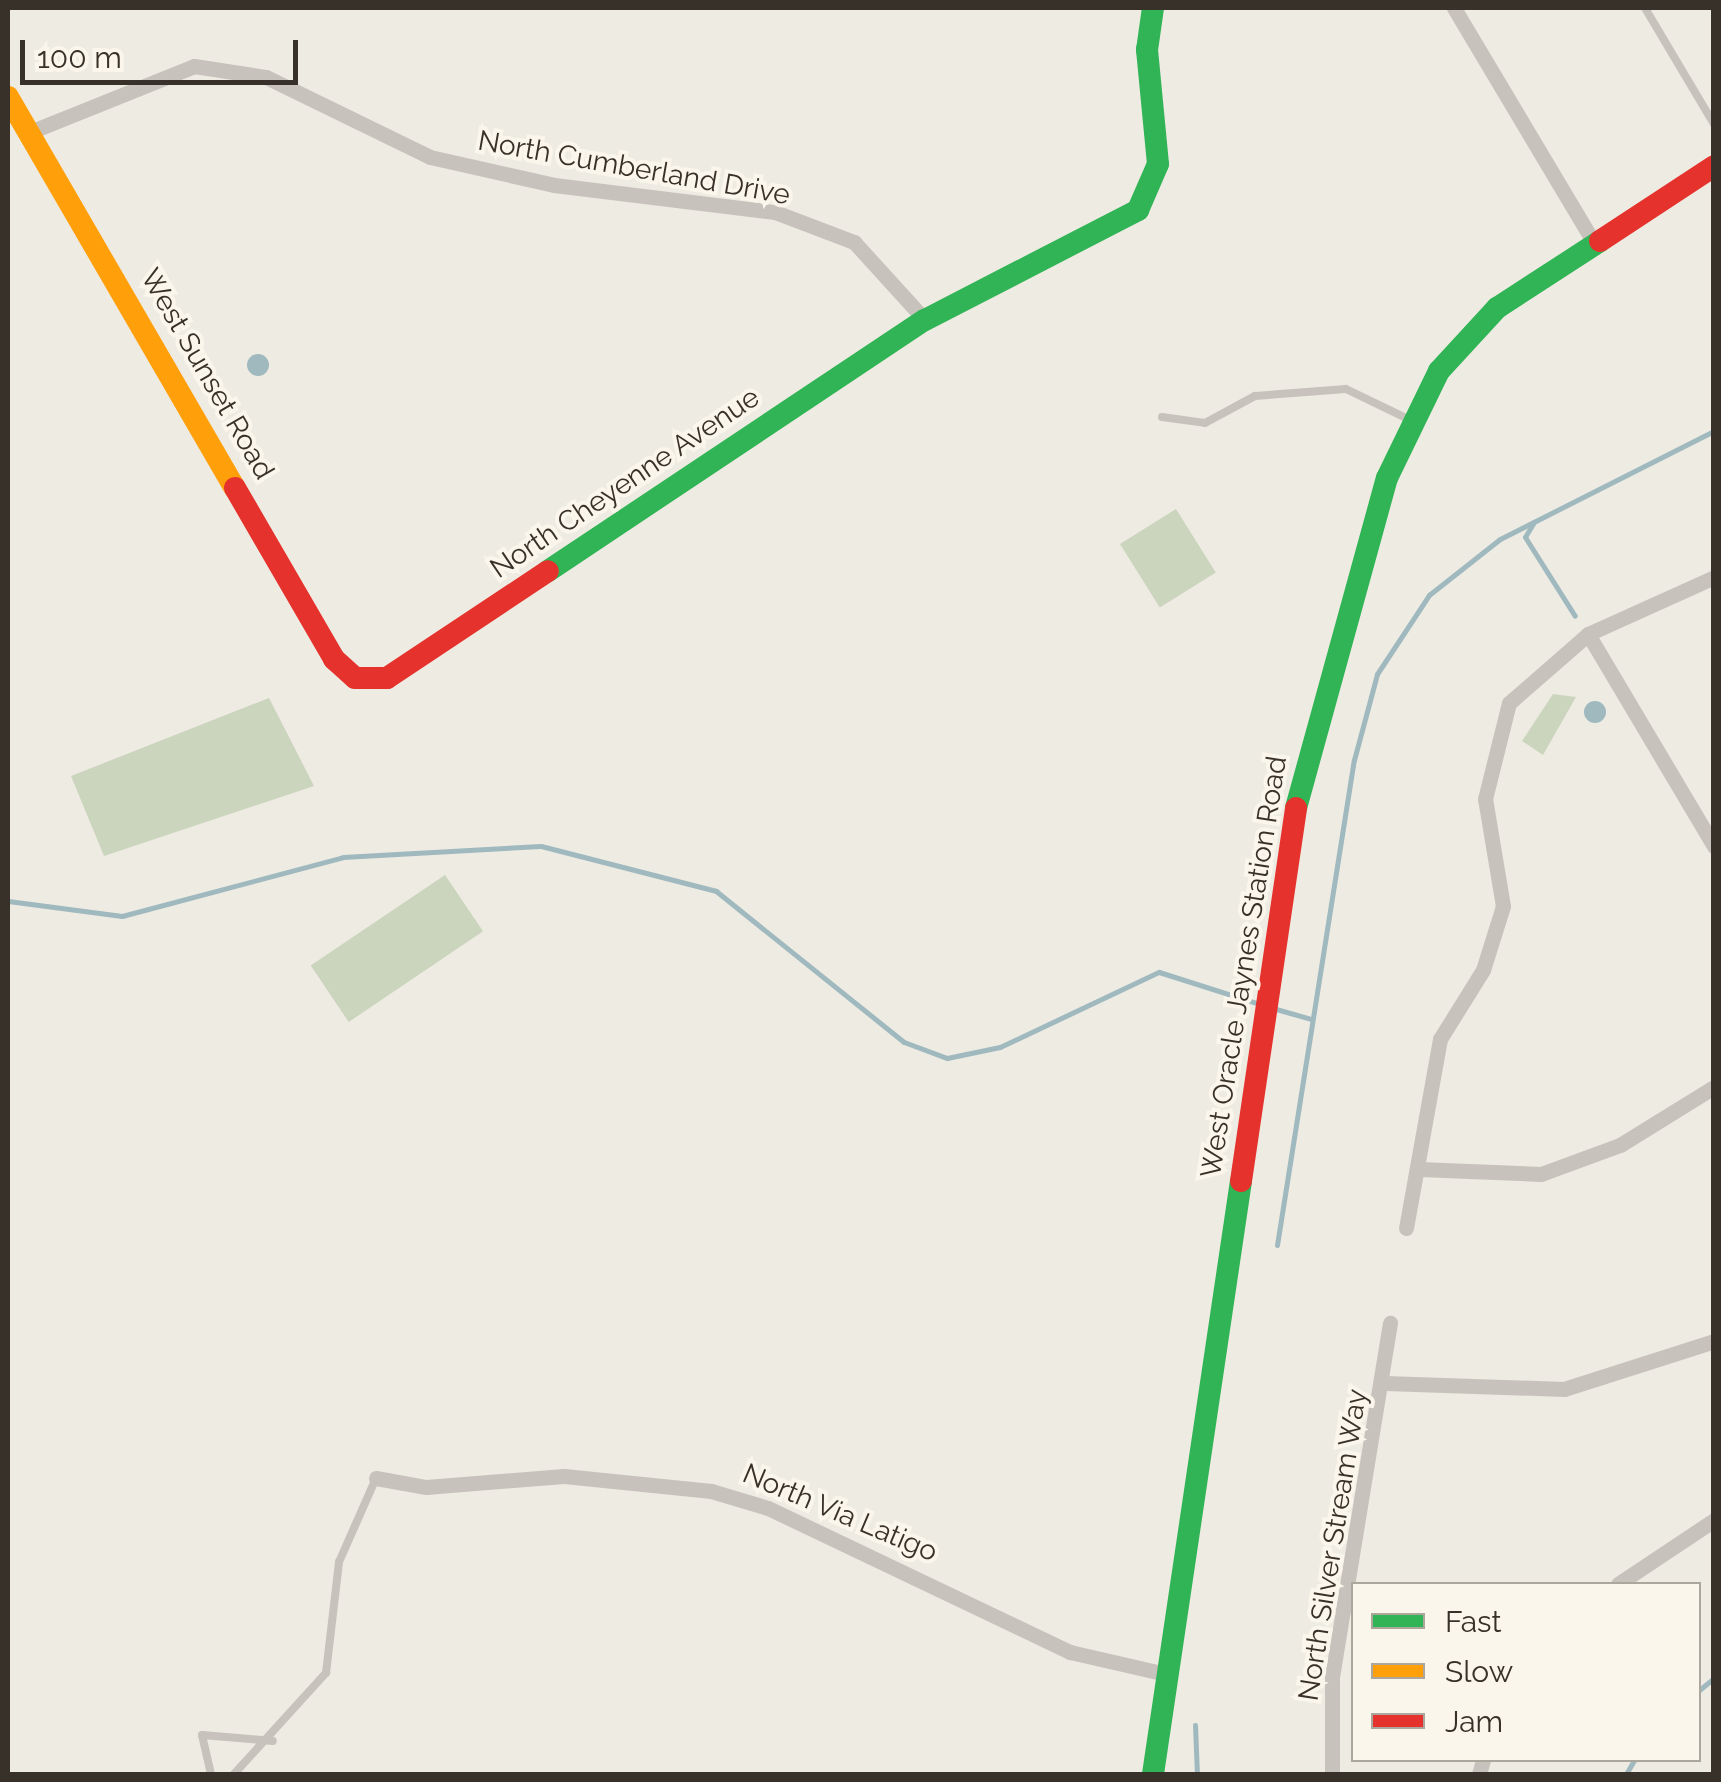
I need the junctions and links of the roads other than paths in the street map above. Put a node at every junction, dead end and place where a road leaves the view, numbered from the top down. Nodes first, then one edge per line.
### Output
1 (1153, 8) edge
2 (1454, 8) edge
3 (1645, 8) edge
4 (8, 97) edge
5 (1714, 124) edge
6 (30, 132) junction
7 (1714, 166) edge
8 (1594, 240) junction
9 (925, 320) junction
10 (1162, 417) dead end
11 (1414, 422) junction
12 (1714, 577) edge
13 (1588, 634) junction
14 (355, 678) joint
15 (1714, 846) edge
16 (1714, 1087) edge
17 (1419, 1169) junction
18 (1406, 1228) dead end
19 (1390, 1323) dead end
20 (1714, 1340) edge
21 (1385, 1383) junction
22 (376, 1478) joint
23 (1714, 1520) edge
24 (1621, 1582) edge
25 (1162, 1673) junction
26 (273, 1741) junction
27 (211, 1774) edge
28 (234, 1774) edge
29 (1152, 1774) edge
30 (1332, 1774) edge

1 - 9 street, North Cheyenne Avenue
2 - 8 street
3 - 5 lane
4 - 6 street, West Sunset Road
6 - 9 street, North Cumberland Drive
6 - 14 street, West Sunset Road
7 - 8 street, West Oracle Jaynes Station Road
8 - 11 street, West Oracle Jaynes Station Road
9 - 14 street, North Cheyenne Avenue
10 - 11 lane
11 - 25 street, West Oracle Jaynes Station Road
12 - 13 street
13 - 15 street
13 - 17 street
16 - 17 street
17 - 18 street
19 - 21 street, North Silver Stream Way
20 - 21 street
21 - 30 street, North Silver Stream Way
22 - 25 street, North Via Latigo
22 - 26 lane
23 - 24 street
25 - 29 street
26 - 27 lane
26 - 28 lane

